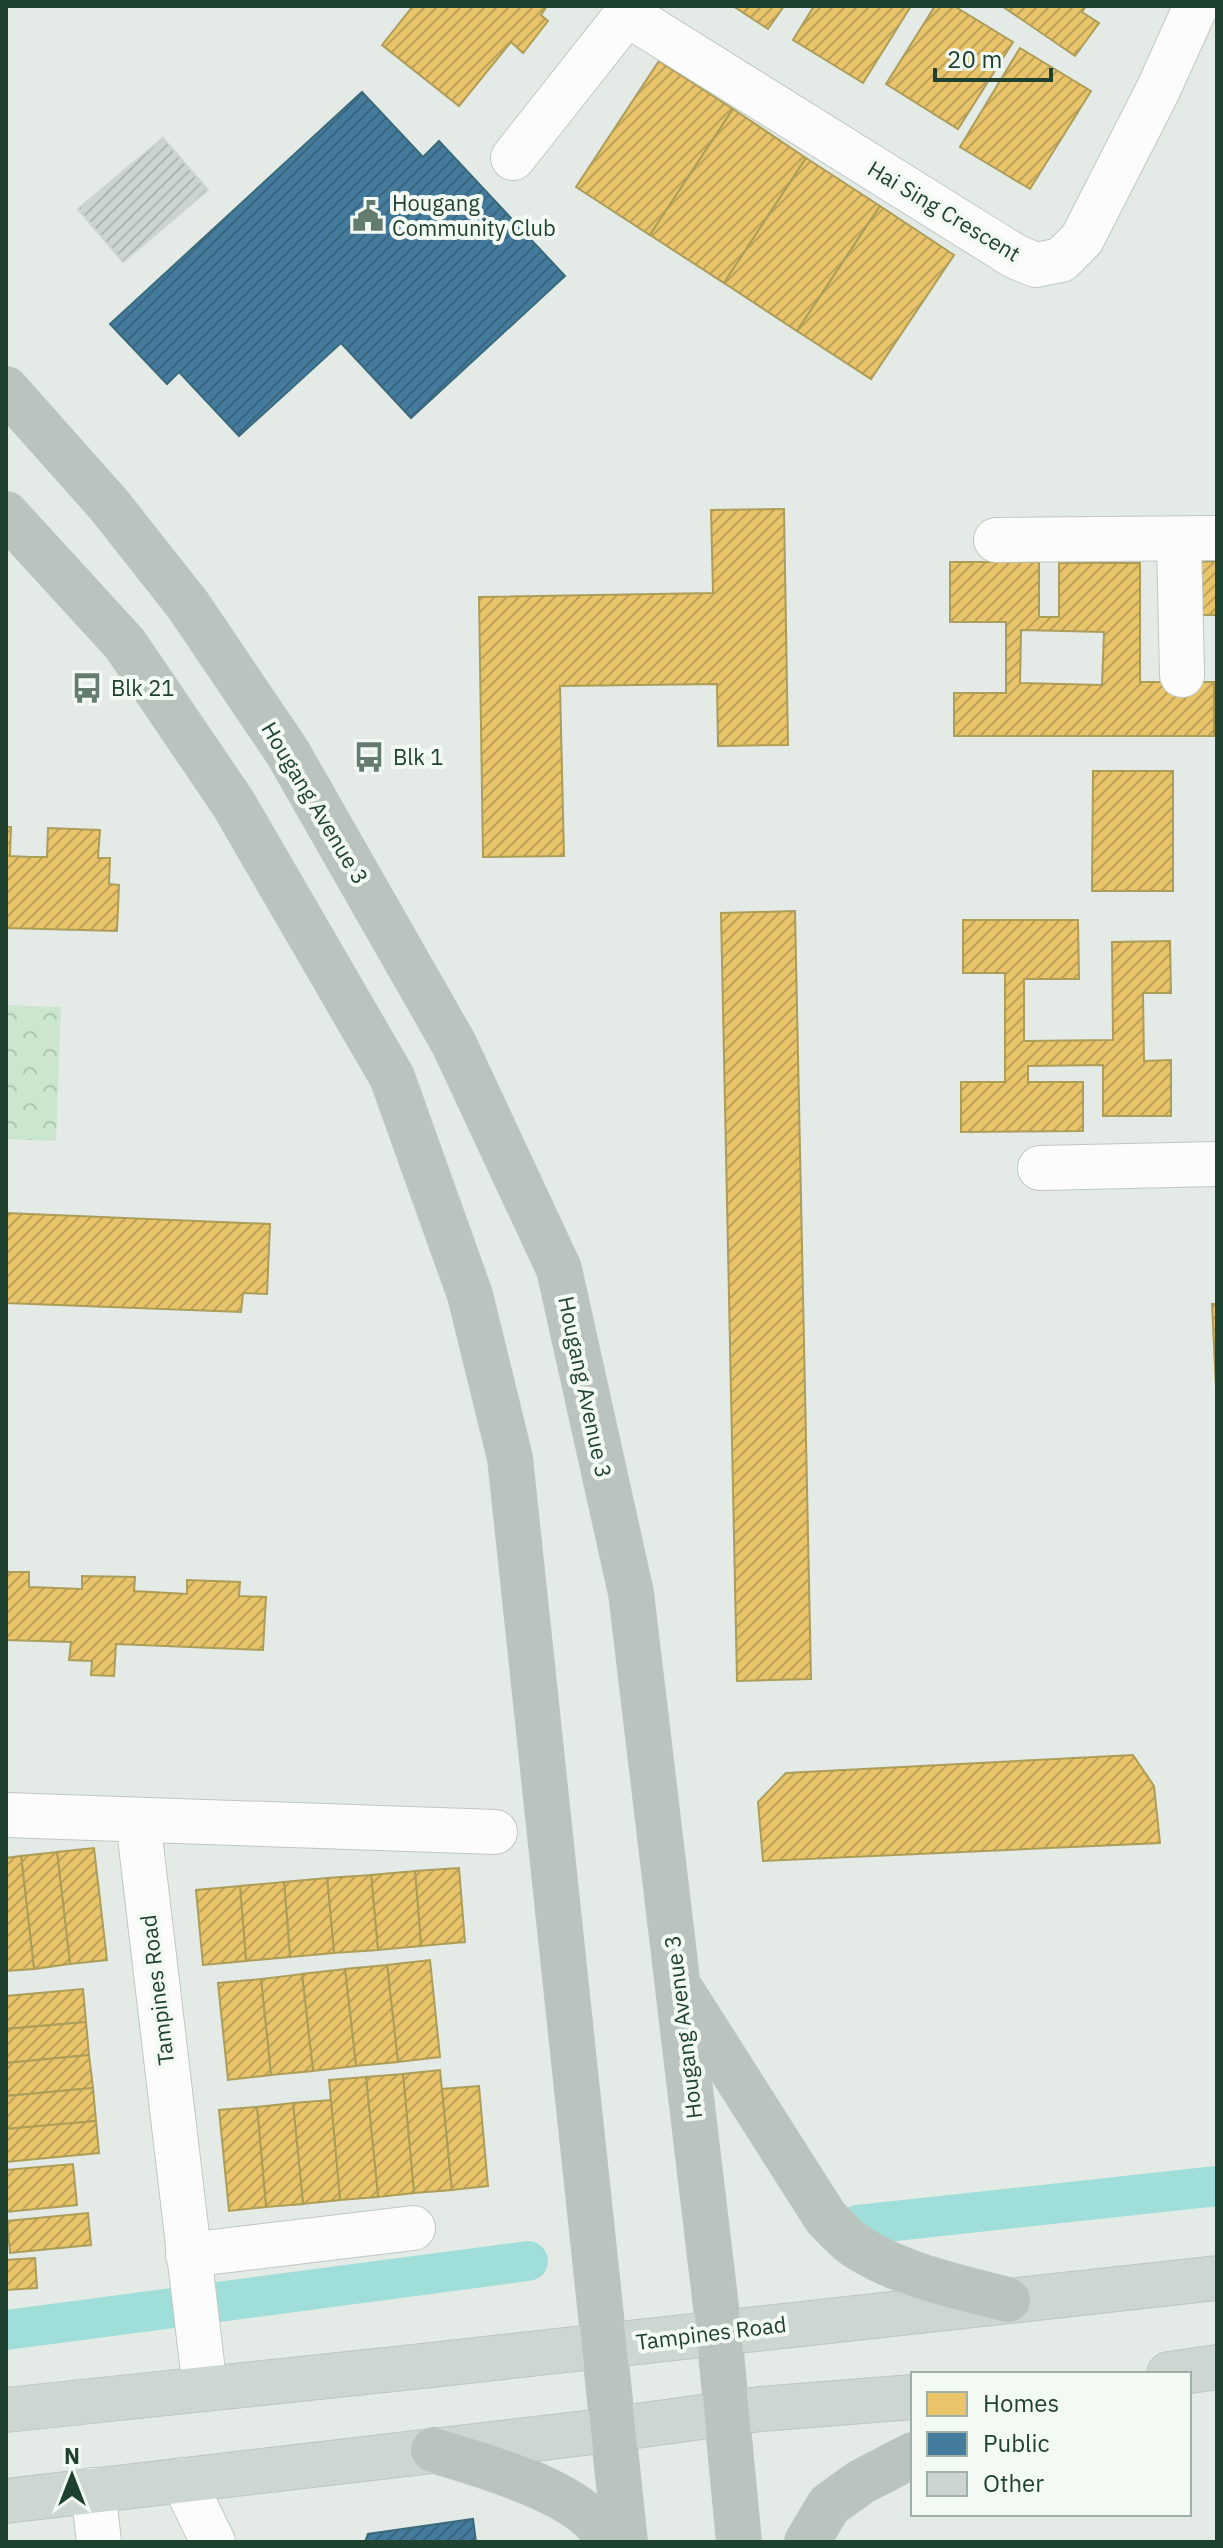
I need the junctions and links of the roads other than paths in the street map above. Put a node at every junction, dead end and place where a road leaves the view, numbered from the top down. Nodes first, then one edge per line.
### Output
1 (1196, 6) edge
2 (630, 10) edge
3 (513, 158) dead end
4 (6, 389) edge
5 (6, 514) edge
6 (1198, 538) edge
7 (996, 540) dead end
8 (1182, 675) dead end
9 (1217, 1164) edge
10 (1040, 1168) dead end
11 (6, 1815) edge
12 (138, 1820) junction
13 (495, 1832) dead end
14 (678, 1984) junction
15 (413, 2228) dead end
16 (189, 2261) junction
17 (1217, 2278) edge
18 (1008, 2300) junction
19 (719, 2332) junction
20 (605, 2346) junction
21 (1217, 2367) edge
22 (1183, 2372) edge
23 (205, 2389) junction
24 (911, 2397) edge
25 (6, 2410) edge
26 (728, 2413) junction
27 (613, 2429) junction
28 (433, 2450) junction
29 (911, 2456) edge
30 (183, 2480) junction
31 (93, 2490) junction
32 (6, 2501) edge
33 (99, 2542) edge
34 (213, 2542) edge
35 (607, 2542) edge
36 (625, 2542) edge
37 (739, 2542) edge
38 (807, 2542) edge

1 - 2 street, Hai Sing Crescent
2 - 3 street
4 - 14 highway, Hougang Avenue 3
5 - 20 highway
6 - 7 street
6 - 8 street
9 - 10 street
11 - 12 street
12 - 13 street
12 - 16 street, Tampines Road
14 - 18 highway
14 - 19 highway, Hougang Avenue 3
15 - 16 street
16 - 23 street, Tampines Road
17 - 18 main road, Tampines Road
18 - 19 main road, Tampines Road
19 - 20 main road, Tampines Road
19 - 26 highway, Hougang Avenue 3
20 - 23 main road, Tampines Road
20 - 27 highway
21 - 22 main road
23 - 25 main road, Tampines Road
24 - 26 main road
26 - 27 main road
26 - 37 highway, Hougang Avenue 3
27 - 28 main road
27 - 36 highway
28 - 30 main road
28 - 35 highway
29 - 38 highway
30 - 31 main road
30 - 34 street
31 - 32 main road
31 - 33 street

